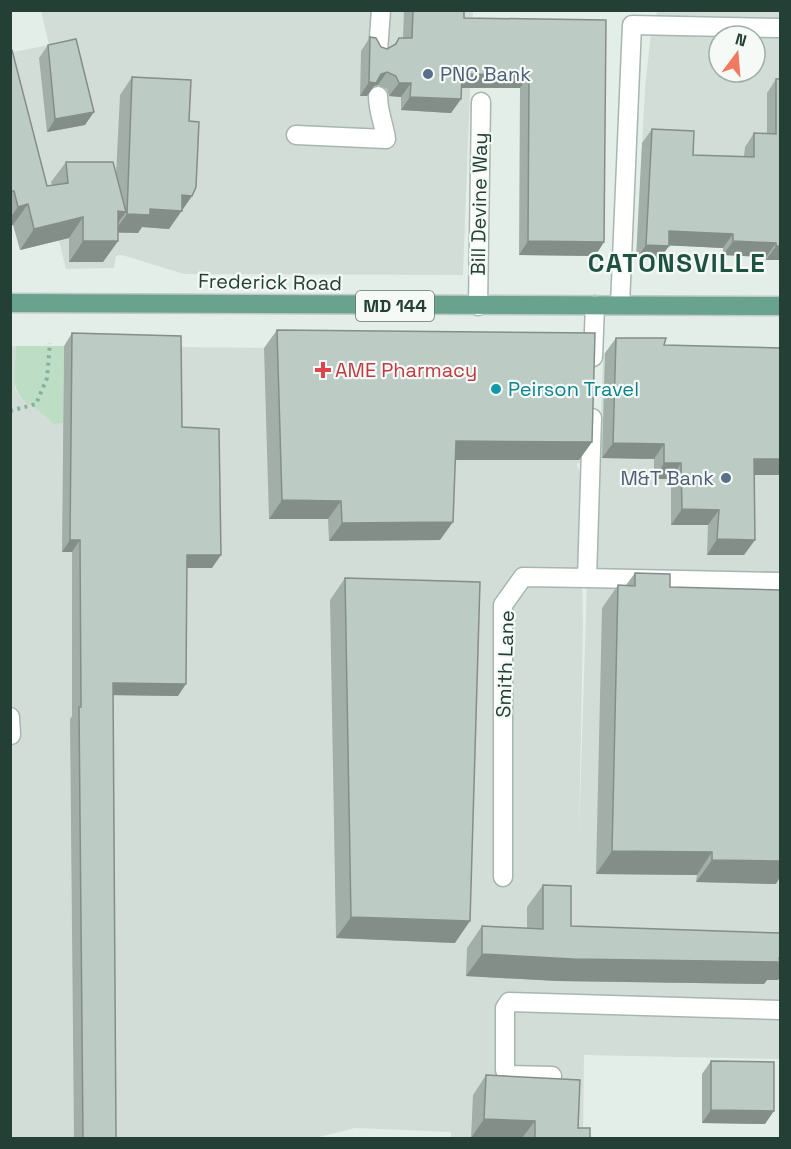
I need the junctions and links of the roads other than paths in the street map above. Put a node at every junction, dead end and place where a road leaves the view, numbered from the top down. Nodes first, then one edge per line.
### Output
1 (381, 10) edge
2 (780, 28) edge
3 (378, 51) edge
4 (378, 96) edge
5 (481, 102) dead end
6 (296, 135) dead end
7 (10, 303) edge
8 (620, 304) junction
9 (596, 305) junction
10 (478, 306) junction
11 (780, 306) edge
12 (593, 378) edge
13 (592, 400) edge
14 (587, 578) junction
15 (780, 582) edge
16 (10, 717) edge
17 (11, 735) edge
18 (503, 878) dead end
19 (780, 1010) edge
20 (552, 1076) edge

1 - 3 lane
2 - 8 lane
4 - 6 lane
5 - 10 lane, Bill Devine Way
7 - 10 main road, Frederick Road / MD 144
8 - 9 main road, Frederick Road / MD 144
8 - 11 main road, Frederick Road / MD 144
9 - 10 main road, Frederick Road / MD 144
9 - 12 lane
13 - 14 lane
14 - 15 lane
14 - 18 lane, Smith Lane
16 - 17 lane
19 - 20 lane

